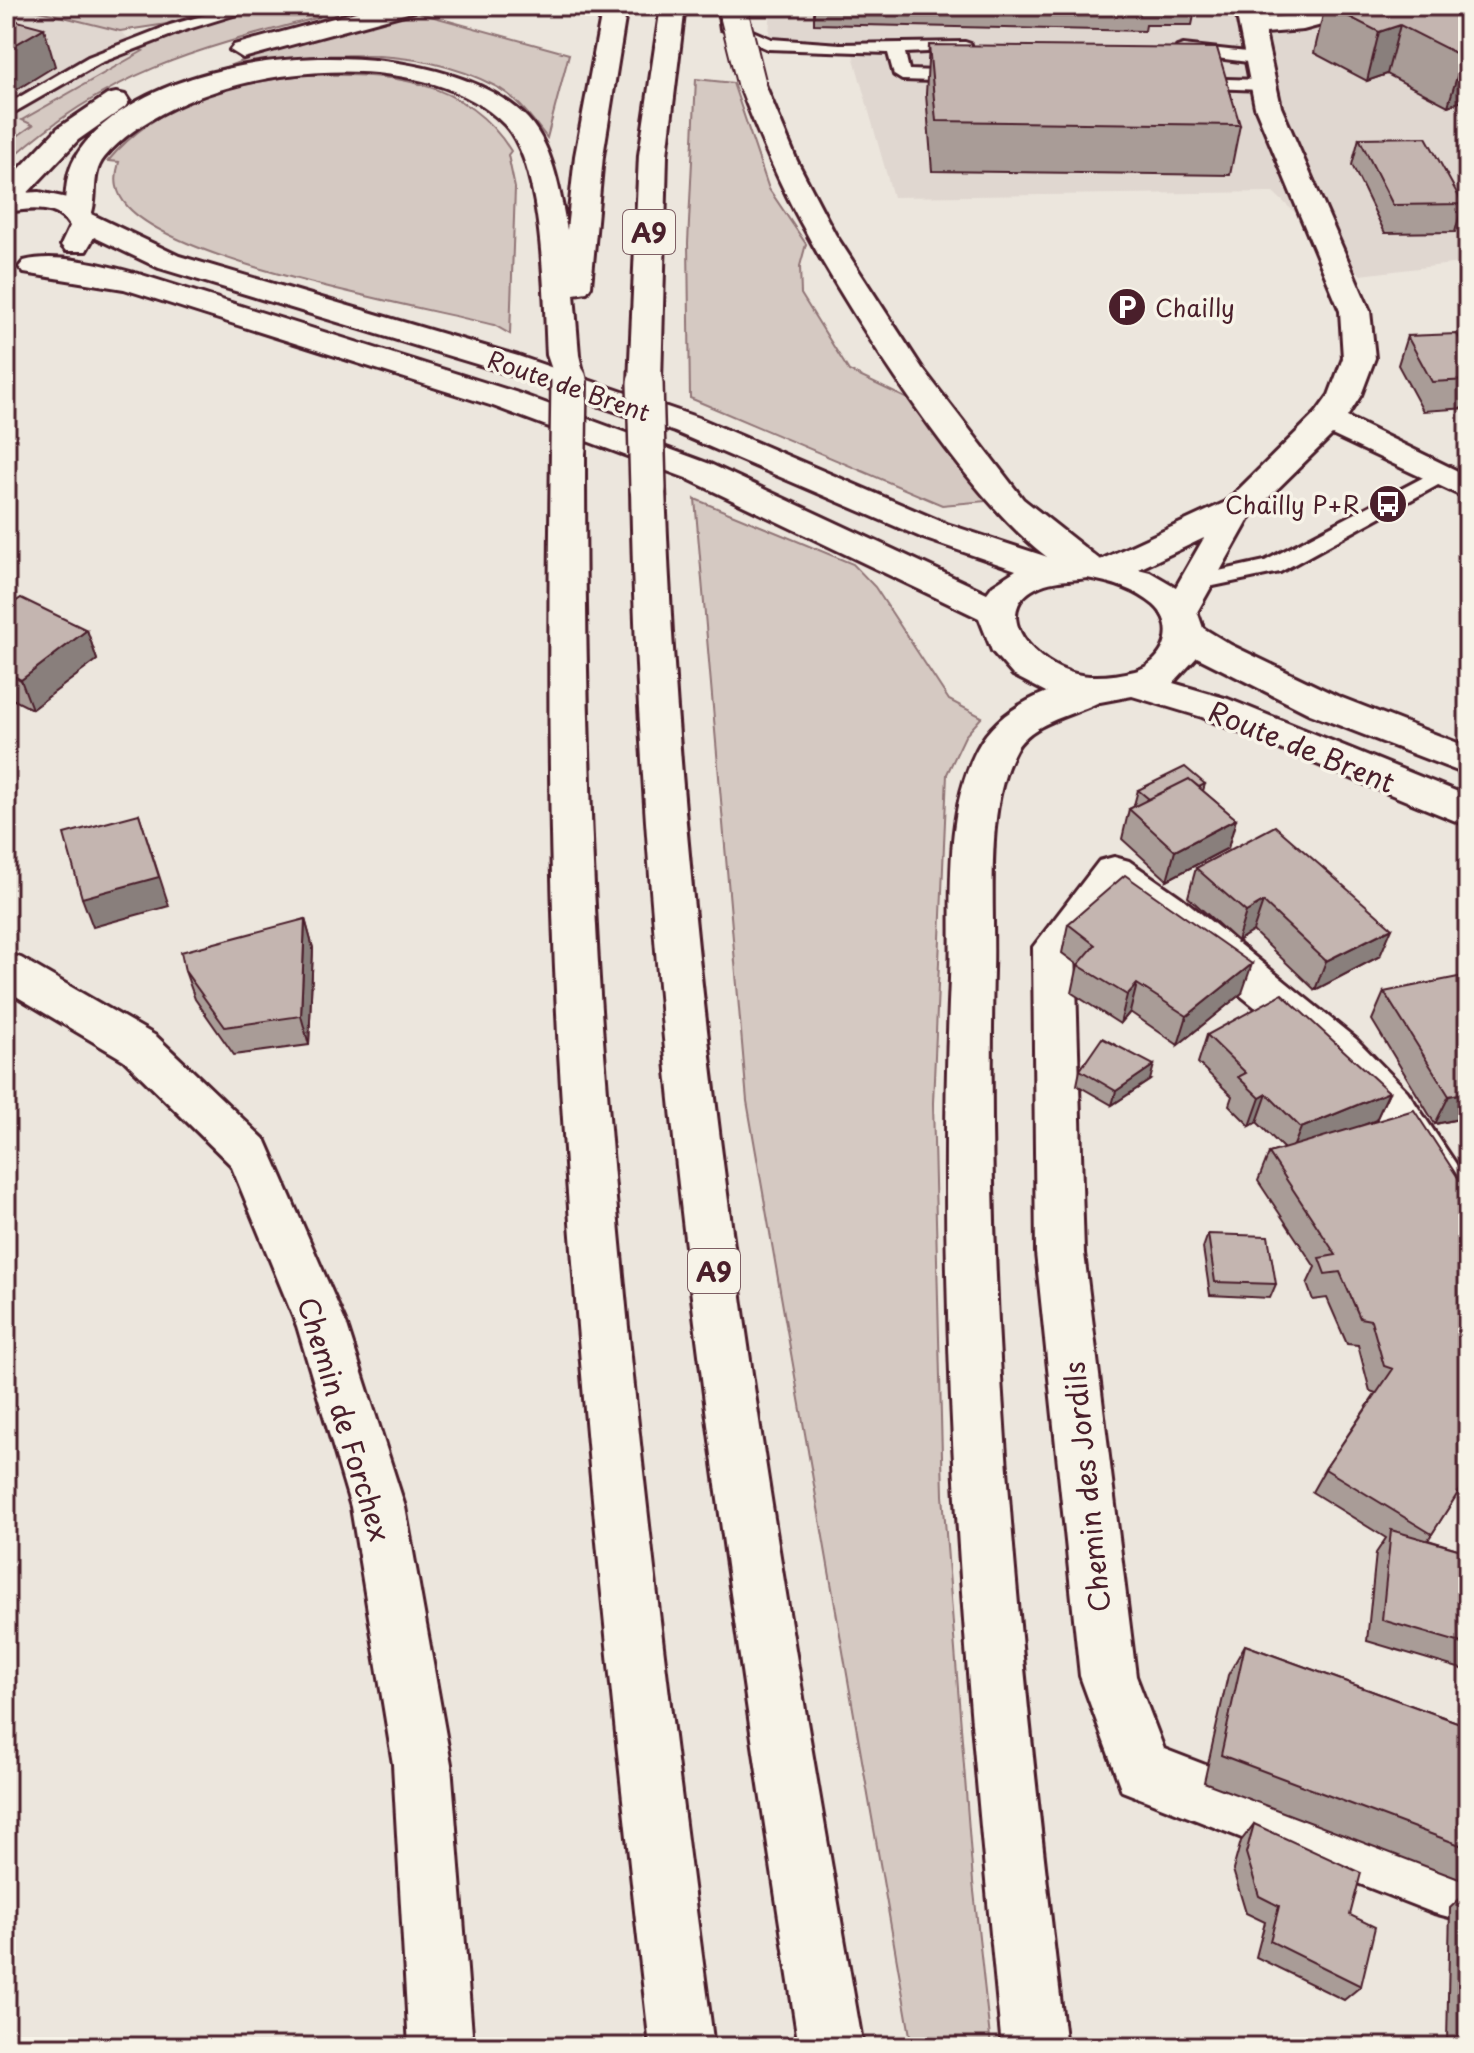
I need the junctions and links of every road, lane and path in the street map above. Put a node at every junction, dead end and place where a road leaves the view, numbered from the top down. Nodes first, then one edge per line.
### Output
1 (255, 6) edge
2 (406, 6) edge
3 (615, 6) edge
4 (673, 6) edge
5 (721, 6) edge
6 (732, 6) edge
7 (1364, 6) edge
8 (1248, 16) edge
9 (811, 32) dead end
10 (895, 47) junction
11 (987, 48) edge
12 (1172, 50) edge
13 (1259, 72) junction
14 (980, 77) edge
15 (1168, 82) edge
16 (6, 112) edge
17 (6, 201) edge
18 (80, 217) junction
19 (20, 270) edge
20 (568, 365) junction
21 (1328, 420) junction
22 (1459, 475) edge
23 (1238, 509) junction
24 (1097, 568) junction
25 (1050, 570) junction
26 (1199, 582) junction
27 (996, 612) junction
28 (1182, 623) junction
29 (1116, 686) junction
30 (1468, 762) edge
31 (1468, 812) edge
32 (6, 969) edge
33 (1468, 1222) edge
34 (1468, 1892) edge
35 (441, 2047) edge
36 (682, 2047) edge
37 (831, 2047) edge
38 (1034, 2047) edge

1 - 16 lane
2 - 17 main road
3 - 20 main road, A9
4 - 37 main road, A9, bridge
5 - 10 lane
6 - 24 main road, bridge
7 - 8 main road
8 - 13 main road
9 - 10 lane
10 - 11 lane
10 - 14 lane
12 - 13 lane
13 - 15 lane
13 - 21 main road
17 - 18 main road, Route de Brent
18 - 19 main road
18 - 20 main road
18 - 25 main road, Route de Brent
19 - 27 main road, Route de Brent
20 - 36 main road, A9, bridge
21 - 22 main road
21 - 23 main road
22 - 26 lane
23 - 24 main road
23 - 26 main road
24 - 25 main road
24 - 28 main road
25 - 27 main road
26 - 28 main road
27 - 29 main road
28 - 29 main road
28 - 30 main road, Route de Brent
29 - 31 main road, Route de Brent
29 - 38 main road
32 - 35 main road, Chemin de Forchex
33 - 34 main road, Chemin des Jordils

